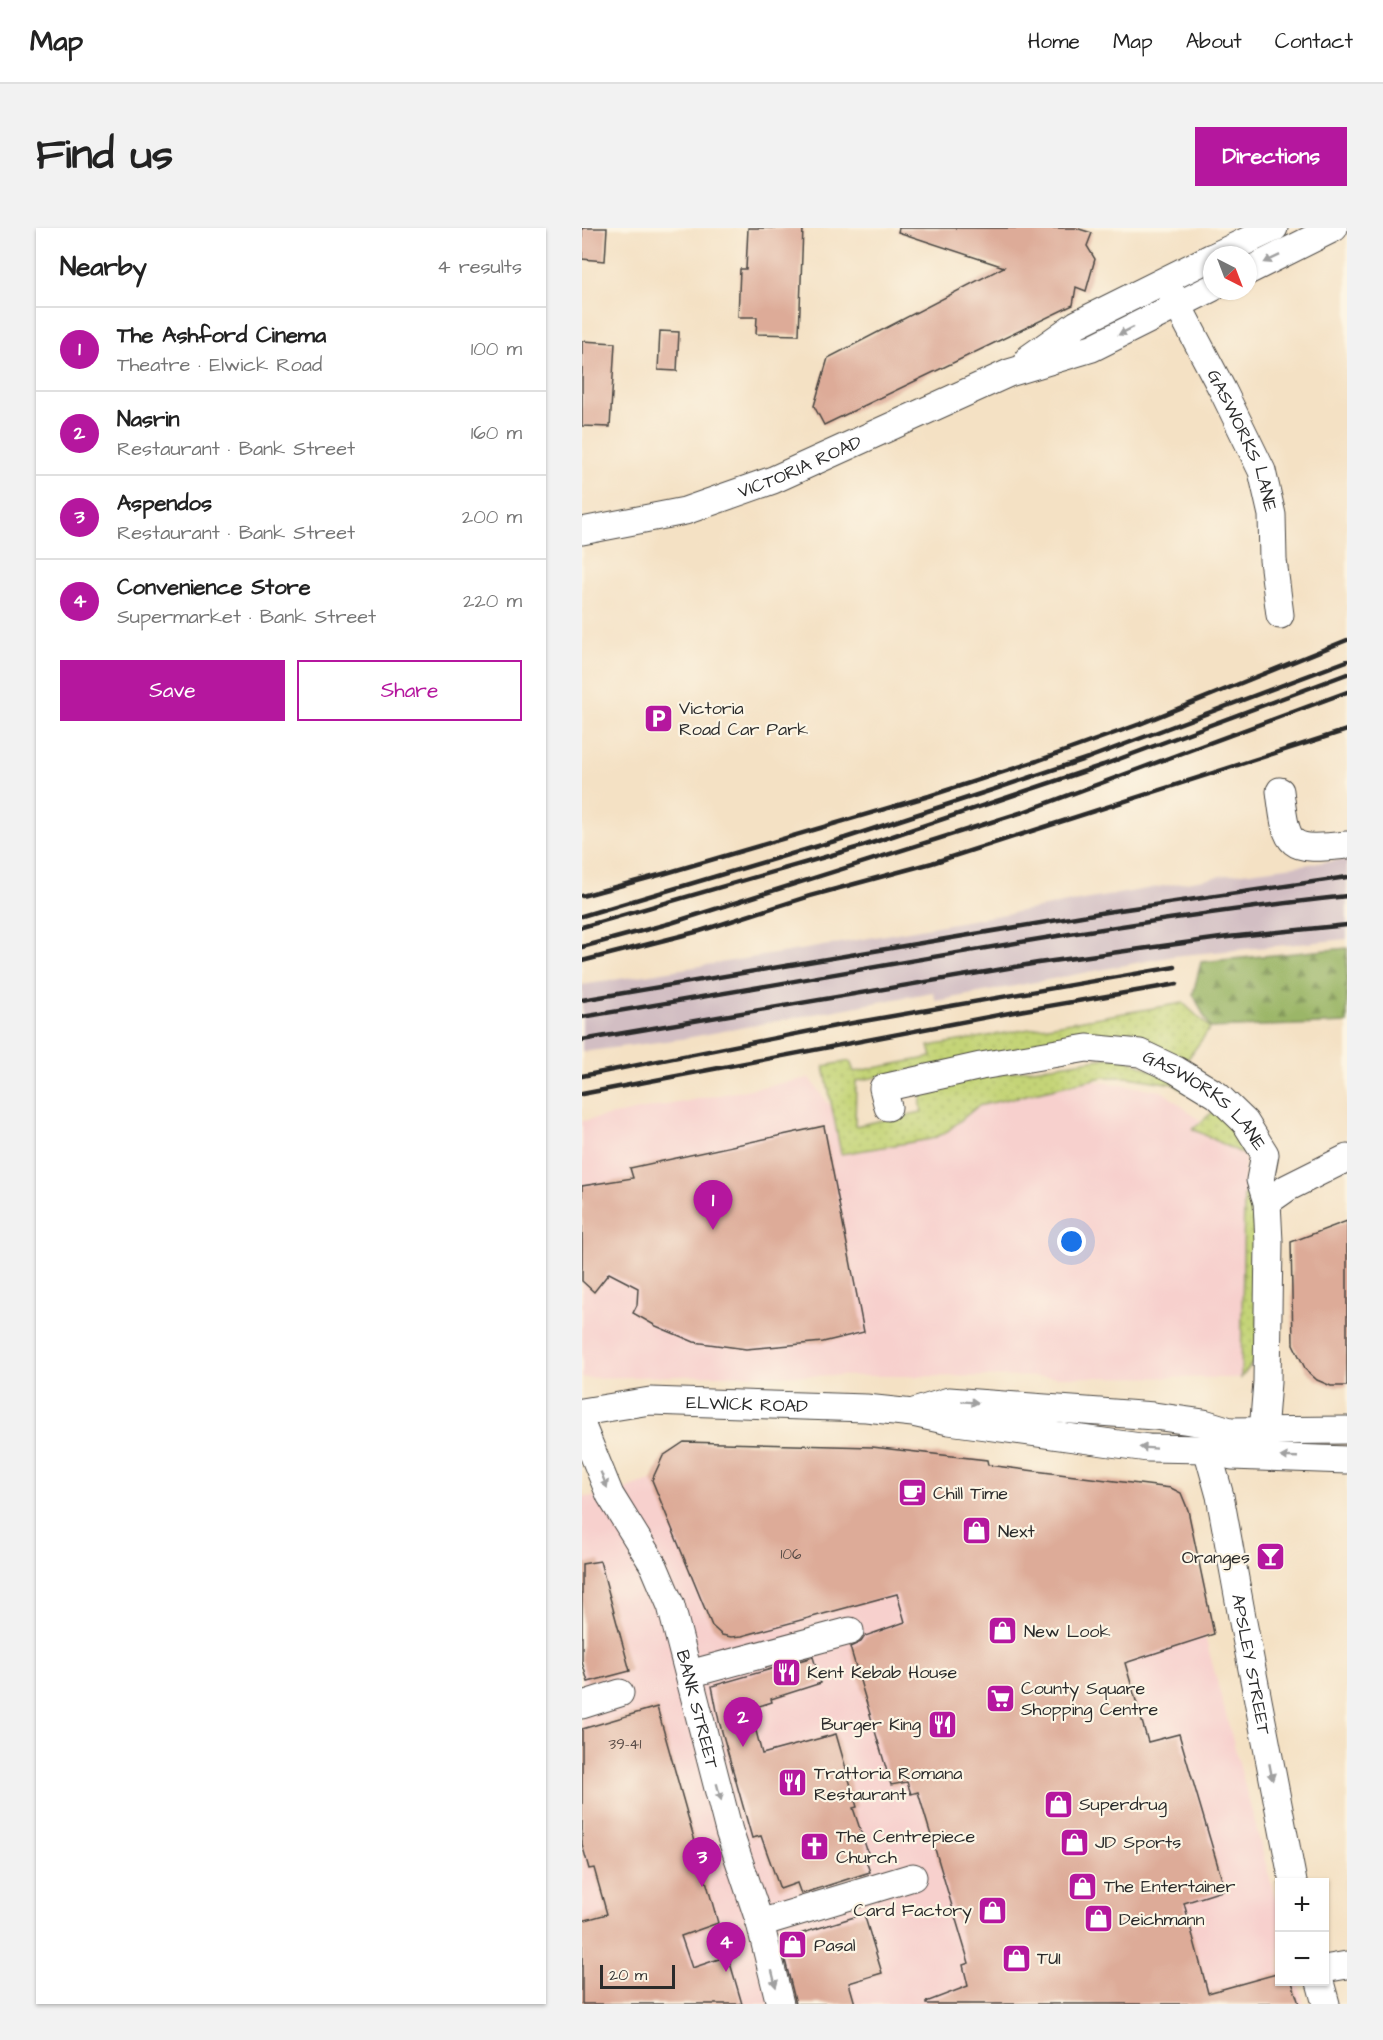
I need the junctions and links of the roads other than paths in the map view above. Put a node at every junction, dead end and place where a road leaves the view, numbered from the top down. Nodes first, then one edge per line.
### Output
1 (1274, 228) edge
2 (1334, 228) edge
3 (1236, 246) edge
4 (1203, 262) edge
5 (1257, 266) edge
6 (1165, 281) junction
7 (1203, 292) edge
8 (1178, 304) junction
9 (1009, 373) junction
10 (582, 531) edge
11 (1281, 615) dead end
12 (1280, 791) dead end
13 (1347, 845) edge
14 (888, 1107) dead end
15 (1347, 1158) edge
16 (1268, 1202) junction
17 (582, 1412) edge
18 (914, 1413) junction
19 (582, 1426) edge
20 (1347, 1430) edge
21 (1230, 1431) junction
22 (1263, 1432) junction
23 (1207, 1449) junction
24 (1347, 1460) edge
25 (850, 1631) dead end
26 (689, 1674) junction
27 (620, 1693) dead end
28 (582, 1705) edge
29 (913, 1877) dead end
30 (1292, 1878) edge
31 (760, 1923) junction
32 (1347, 1965) edge
33 (1329, 1968) edge
34 (1321, 1986) edge
35 (780, 2004) edge
36 (1326, 2004) edge

1 - 3 street
2 -> 5 street
4 - 6 street, VICTORIA ROAD
6 - 8 street, GASWORKS LANE
6 - 9 street, VICTORIA ROAD
7 - 8 street, VICTORIA ROAD
8 -> 9 street, VICTORIA ROAD
8 - 11 street, GASWORKS LANE
9 - 10 street, VICTORIA ROAD
12 - 13 street
14 - 16 street, GASWORKS LANE
15 - 16 street
16 - 22 street, GASWORKS LANE
17 - 18 street, ELWICK ROAD
18 -> 21 street, ELWICK ROAD
23 -> 18 street, ELWICK ROAD
19 -> 26 street, BANK STREET
20 - 22 street, ELWICK ROAD
21 - 22 street, ELWICK ROAD
21 - 23 street
24 -> 23 street, ELWICK ROAD
23 -> 30 street, APSLEY STREET
25 - 26 street
26 -> 31 street, BANK STREET
27 - 28 street
29 - 31 street
31 -> 35 street, BANK STREET
32 - 33 street
34 - 36 street

